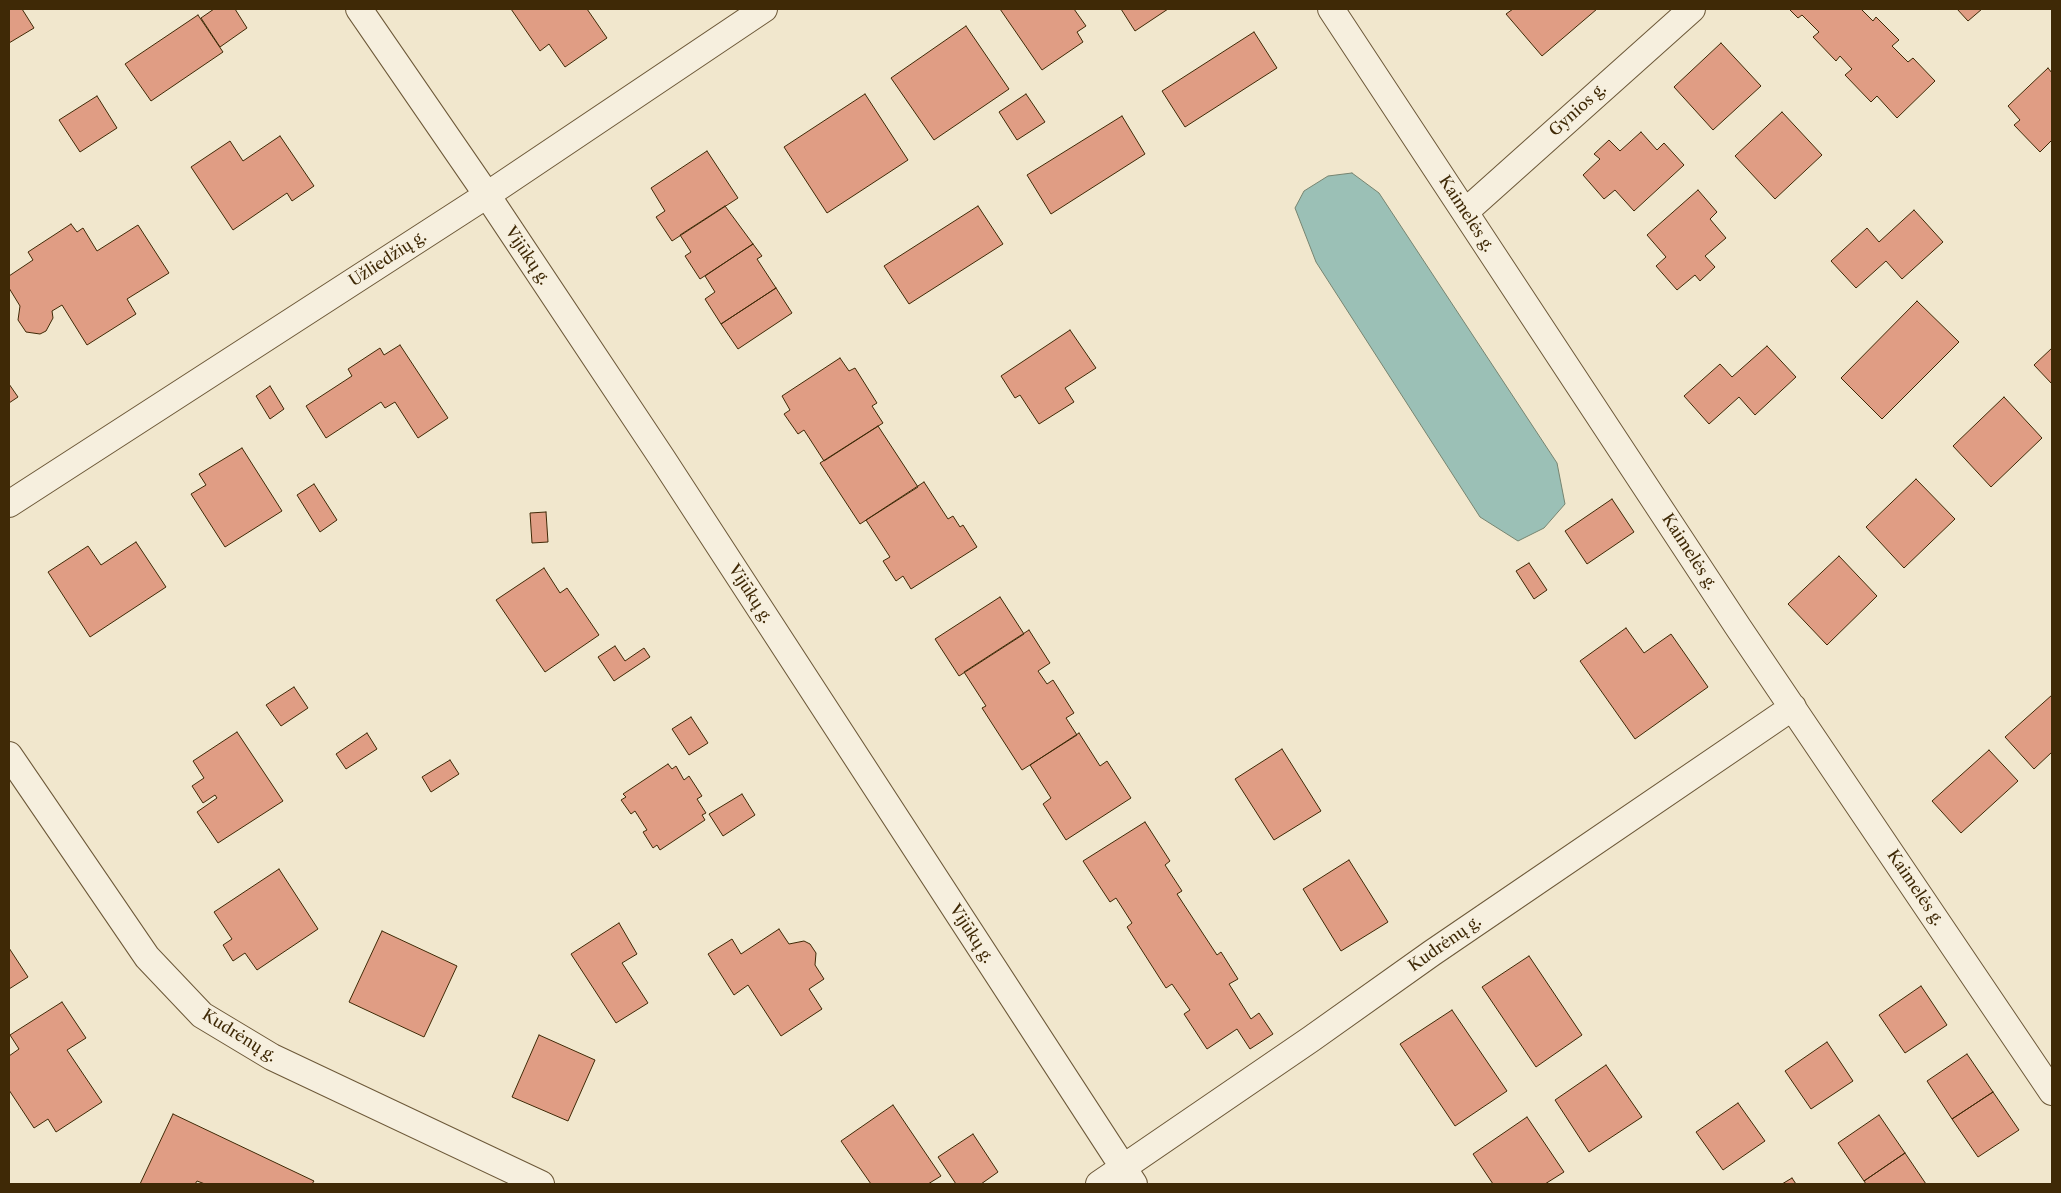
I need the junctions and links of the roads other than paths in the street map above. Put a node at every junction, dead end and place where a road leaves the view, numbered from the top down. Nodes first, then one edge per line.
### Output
1 (359, 9) edge
2 (764, 9) edge
3 (1331, 9) edge
4 (1692, 9) edge
5 (487, 195) junction
6 (1464, 212) junction
7 (9, 504) edge
8 (1793, 707) junction
9 (9, 755) edge
10 (2052, 1092) edge
11 (1129, 1176) edge
12 (541, 1184) edge
13 (1099, 1184) edge

1 - 5 street, Vijūkų g.
2 - 5 street, Užliedžių g.
3 - 6 street, Kaimelės g.
4 - 6 street, Gynios g.
5 - 7 street, Užliedžių g.
5 - 11 street, Vijūkų g.
6 - 8 street, Kaimelės g.
8 - 10 street, Kaimelės g.
8 - 11 street, Kudrėnų g.
9 - 12 street, Kudrėnų g.
11 - 13 street, Kudrėnų g.

